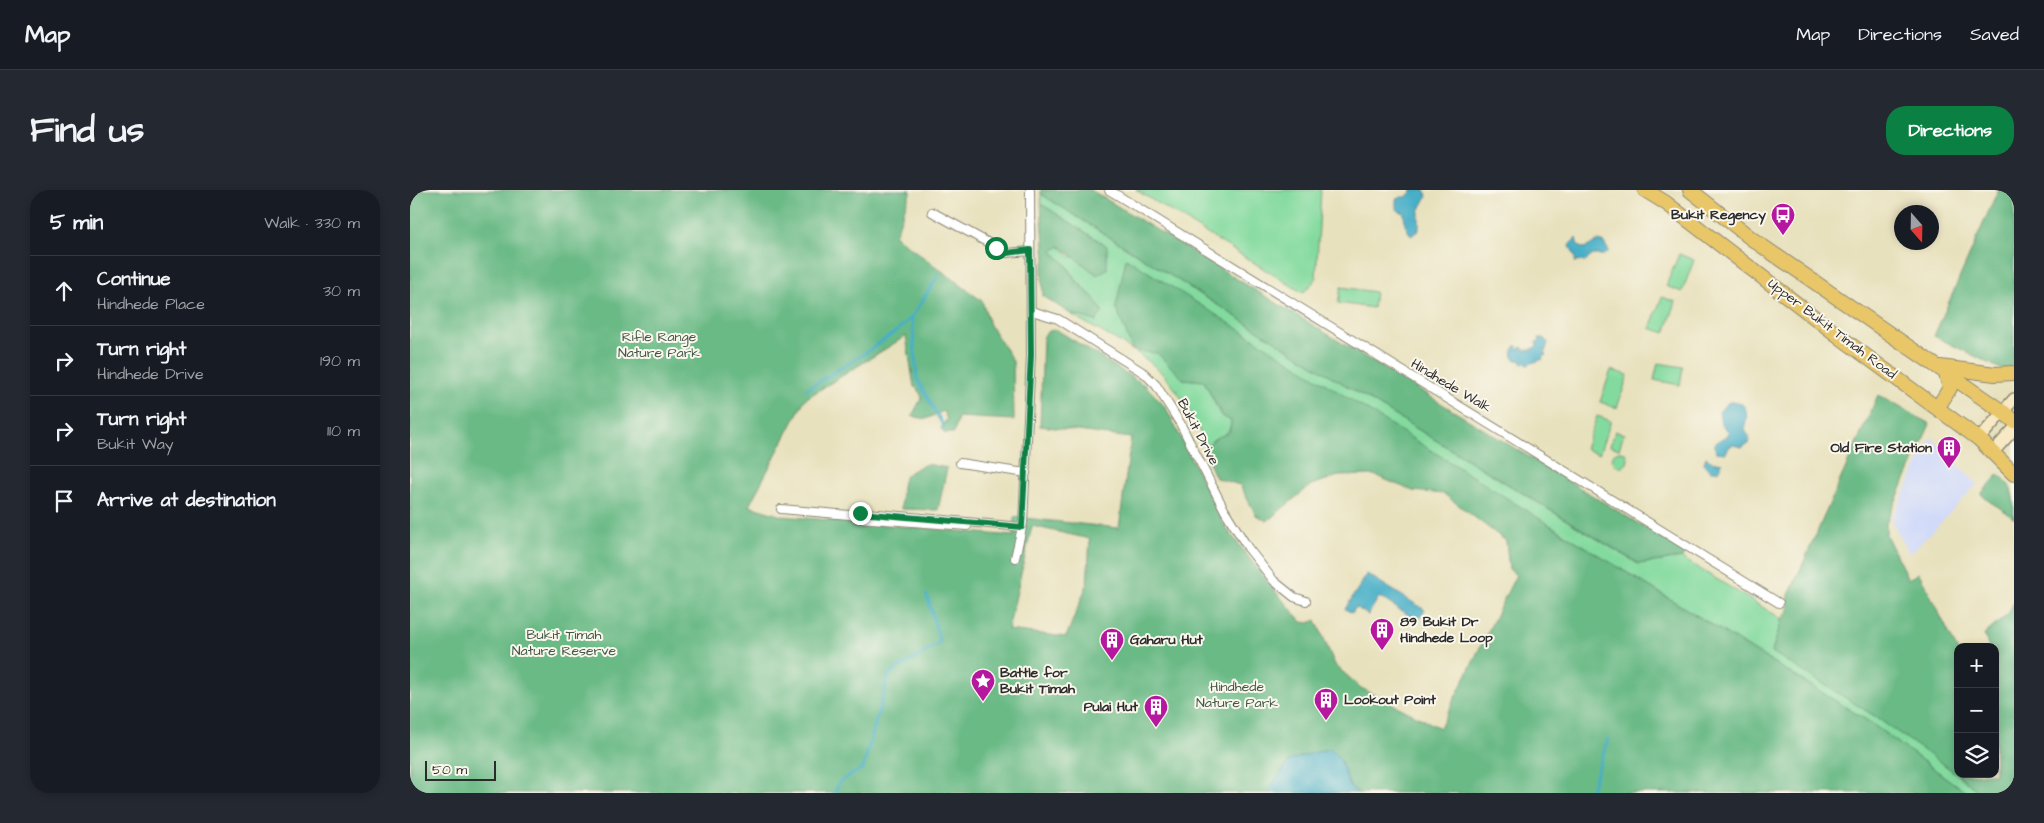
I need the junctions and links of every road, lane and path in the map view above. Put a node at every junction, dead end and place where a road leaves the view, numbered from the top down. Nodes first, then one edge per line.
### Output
1 (1030, 190) edge
2 (1109, 190) edge
3 (1645, 190) edge
4 (1690, 190) edge
5 (932, 212) dead end
6 (1030, 250) junction
7 (1032, 311) junction
8 (1934, 366) junction
9 (2014, 373) edge
10 (1946, 374) junction
11 (2014, 399) edge
12 (1938, 407) junction
13 (2003, 412) junction
14 (2014, 421) edge
15 (2014, 429) edge
16 (1979, 439) junction
17 (1993, 452) junction
18 (960, 463) dead end
19 (1026, 473) junction
20 (2014, 474) edge
21 (781, 508) dead end
22 (1022, 529) junction
23 (1015, 558) dead end
24 (1306, 601) dead end
25 (1779, 603) dead end

1 - 6 street
2 - 25 street, Hindhede Walk
3 - 12 highway, Upper Bukit Timah Road
4 - 8 highway, Upper Bukit Timah Road
5 - 6 street
6 - 7 street
7 - 19 street
7 - 24 street, Bukit Drive
8 - 9 highway
8 - 10 highway, Upper Bukit Timah Road
10 - 12 highway
10 - 13 highway, Upper Bukit Timah Road
11 - 13 main road
12 - 16 highway, Upper Bukit Timah Road
13 - 14 highway, Upper Bukit Timah Road
13 - 16 main road
15 - 17 main road
16 - 17 highway, Upper Bukit Timah Road
17 - 20 highway, Upper Bukit Timah Road
18 - 19 street
19 - 22 street
21 - 22 street
22 - 23 street

